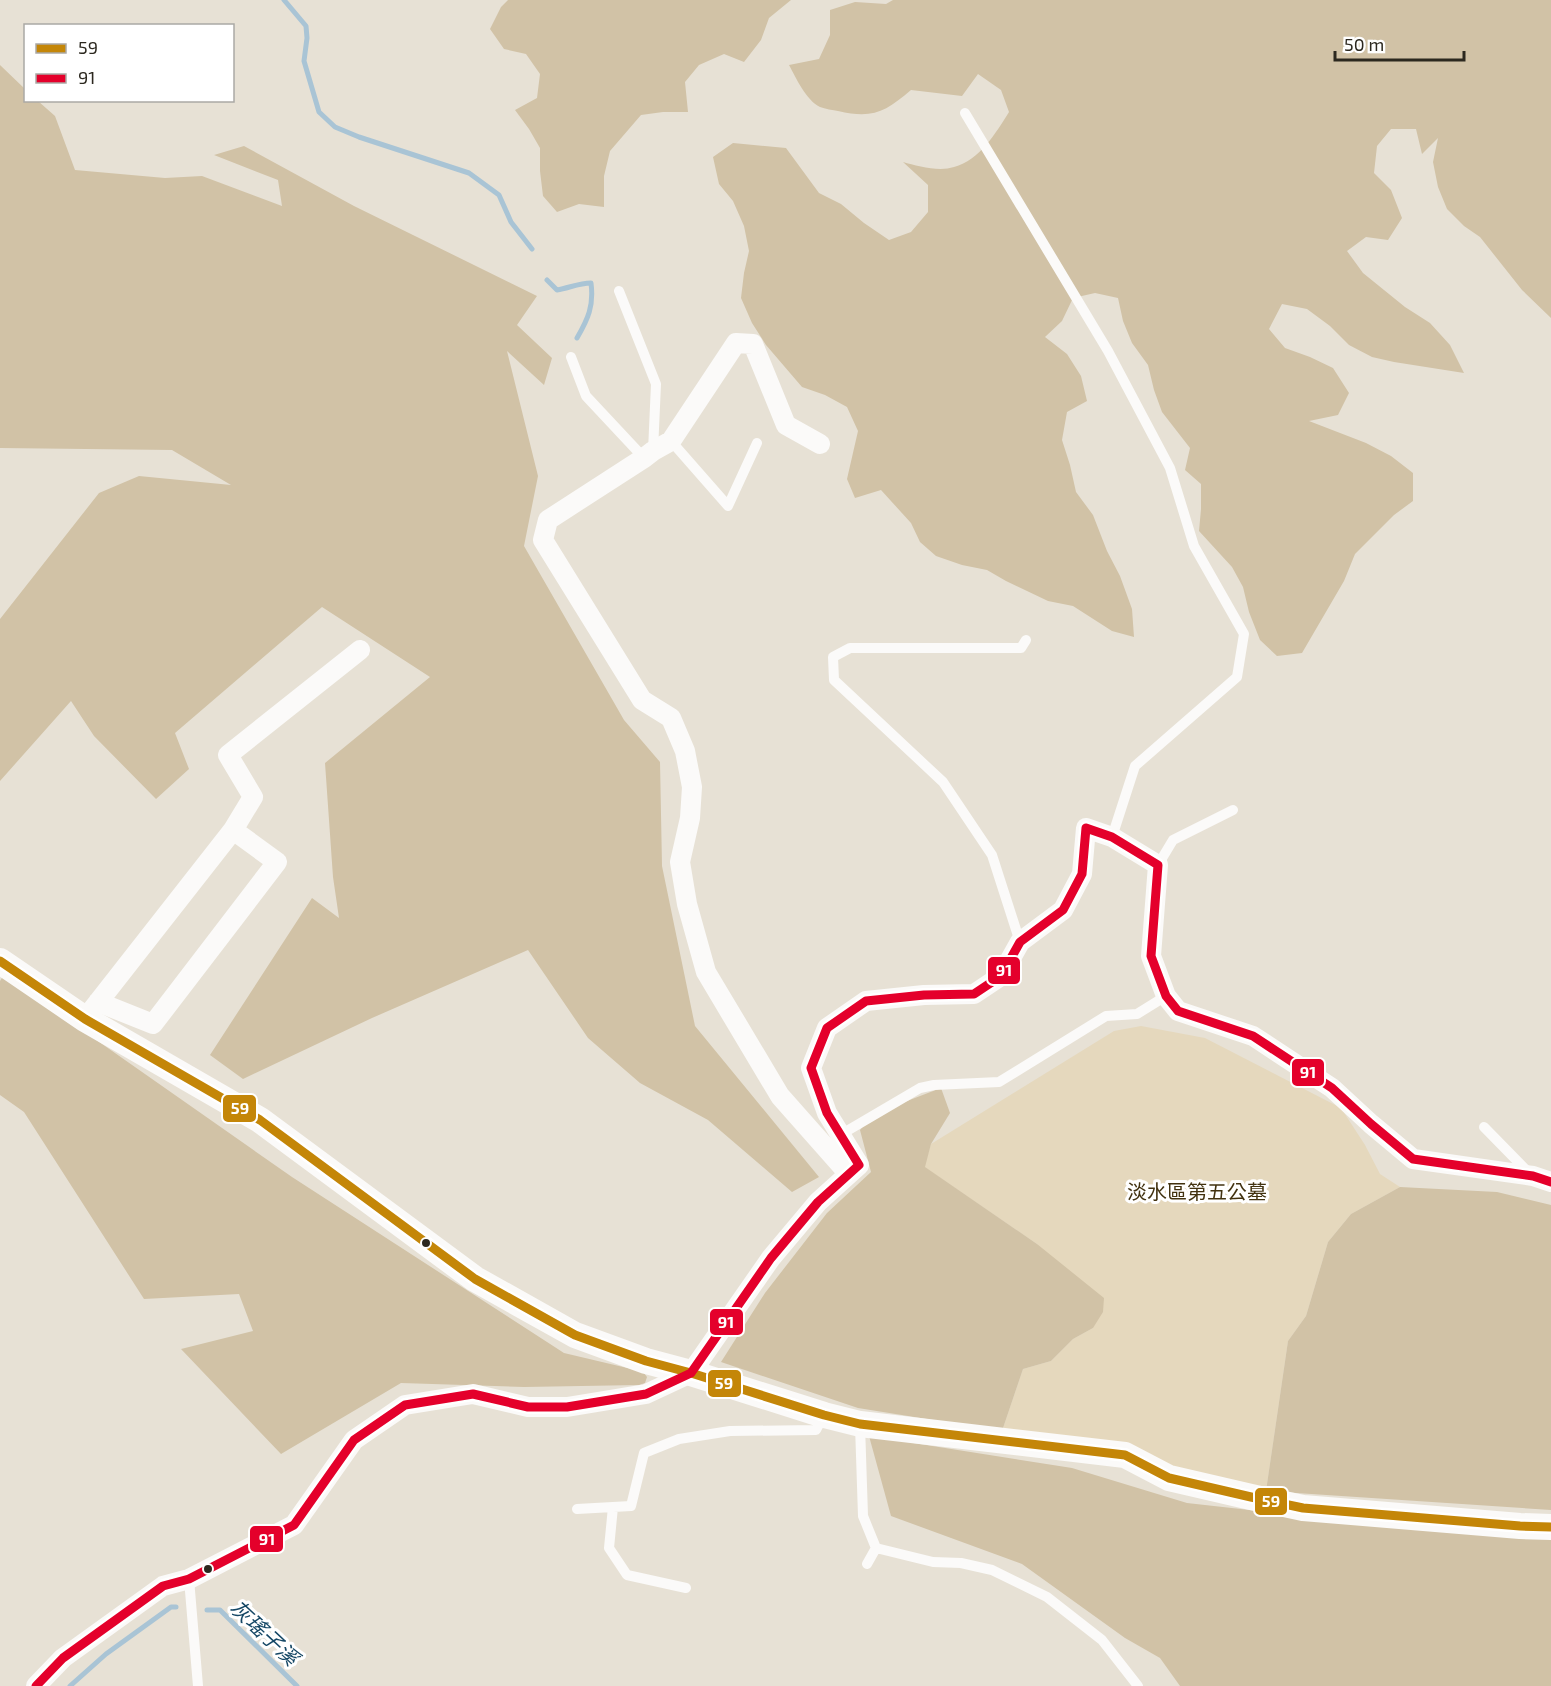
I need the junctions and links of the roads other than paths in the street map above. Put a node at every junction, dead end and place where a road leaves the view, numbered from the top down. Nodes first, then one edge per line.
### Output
1 (965, 113) dead end
2 (619, 291) dead end
3 (571, 357) dead end
4 (671, 441) junction
5 (757, 443) dead end
6 (820, 444) dead end
7 (649, 454) junction
8 (1026, 640) dead end
9 (360, 650) dead end
10 (1233, 810) dead end
11 (233, 830) junction
12 (1112, 837) junction
13 (1158, 865) junction
14 (1020, 942) junction
15 (0, 961) edge
16 (1166, 996) junction
17 (92, 1010) junction
18 (1484, 1127) dead end
19 (840, 1135) junction
20 (849, 1174) junction
21 (1542, 1179) edge
22 (691, 1373) junction
23 (825, 1415) junction
24 (860, 1424) junction
25 (613, 1507) junction
26 (578, 1509) dead end
27 (1551, 1527) edge
28 (876, 1548) junction
29 (867, 1564) dead end
30 (189, 1579) junction
31 (686, 1588) dead end
32 (36, 1686) edge
33 (198, 1686) edge
34 (1137, 1686) edge

1 - 12 lane
2 - 7 lane
3 - 7 lane
4 - 5 lane
4 - 6 street
4 - 7 street
7 - 20 street
8 - 14 lane
9 - 11 street
10 - 13 lane
11 - 17 street
11 - 17 street
12 - 13 street
12 - 14 street
13 - 16 street
14 - 19 street
15 - 17 street
16 - 19 lane
16 - 21 street
17 - 22 street
18 - 21 lane
19 - 20 street
20 - 22 street
22 - 23 street
22 - 30 street
23 - 24 street
23 - 25 lane
24 - 27 street
24 - 28 lane
25 - 26 lane
25 - 31 lane
28 - 29 lane
28 - 34 lane
30 - 32 street
30 - 33 lane

